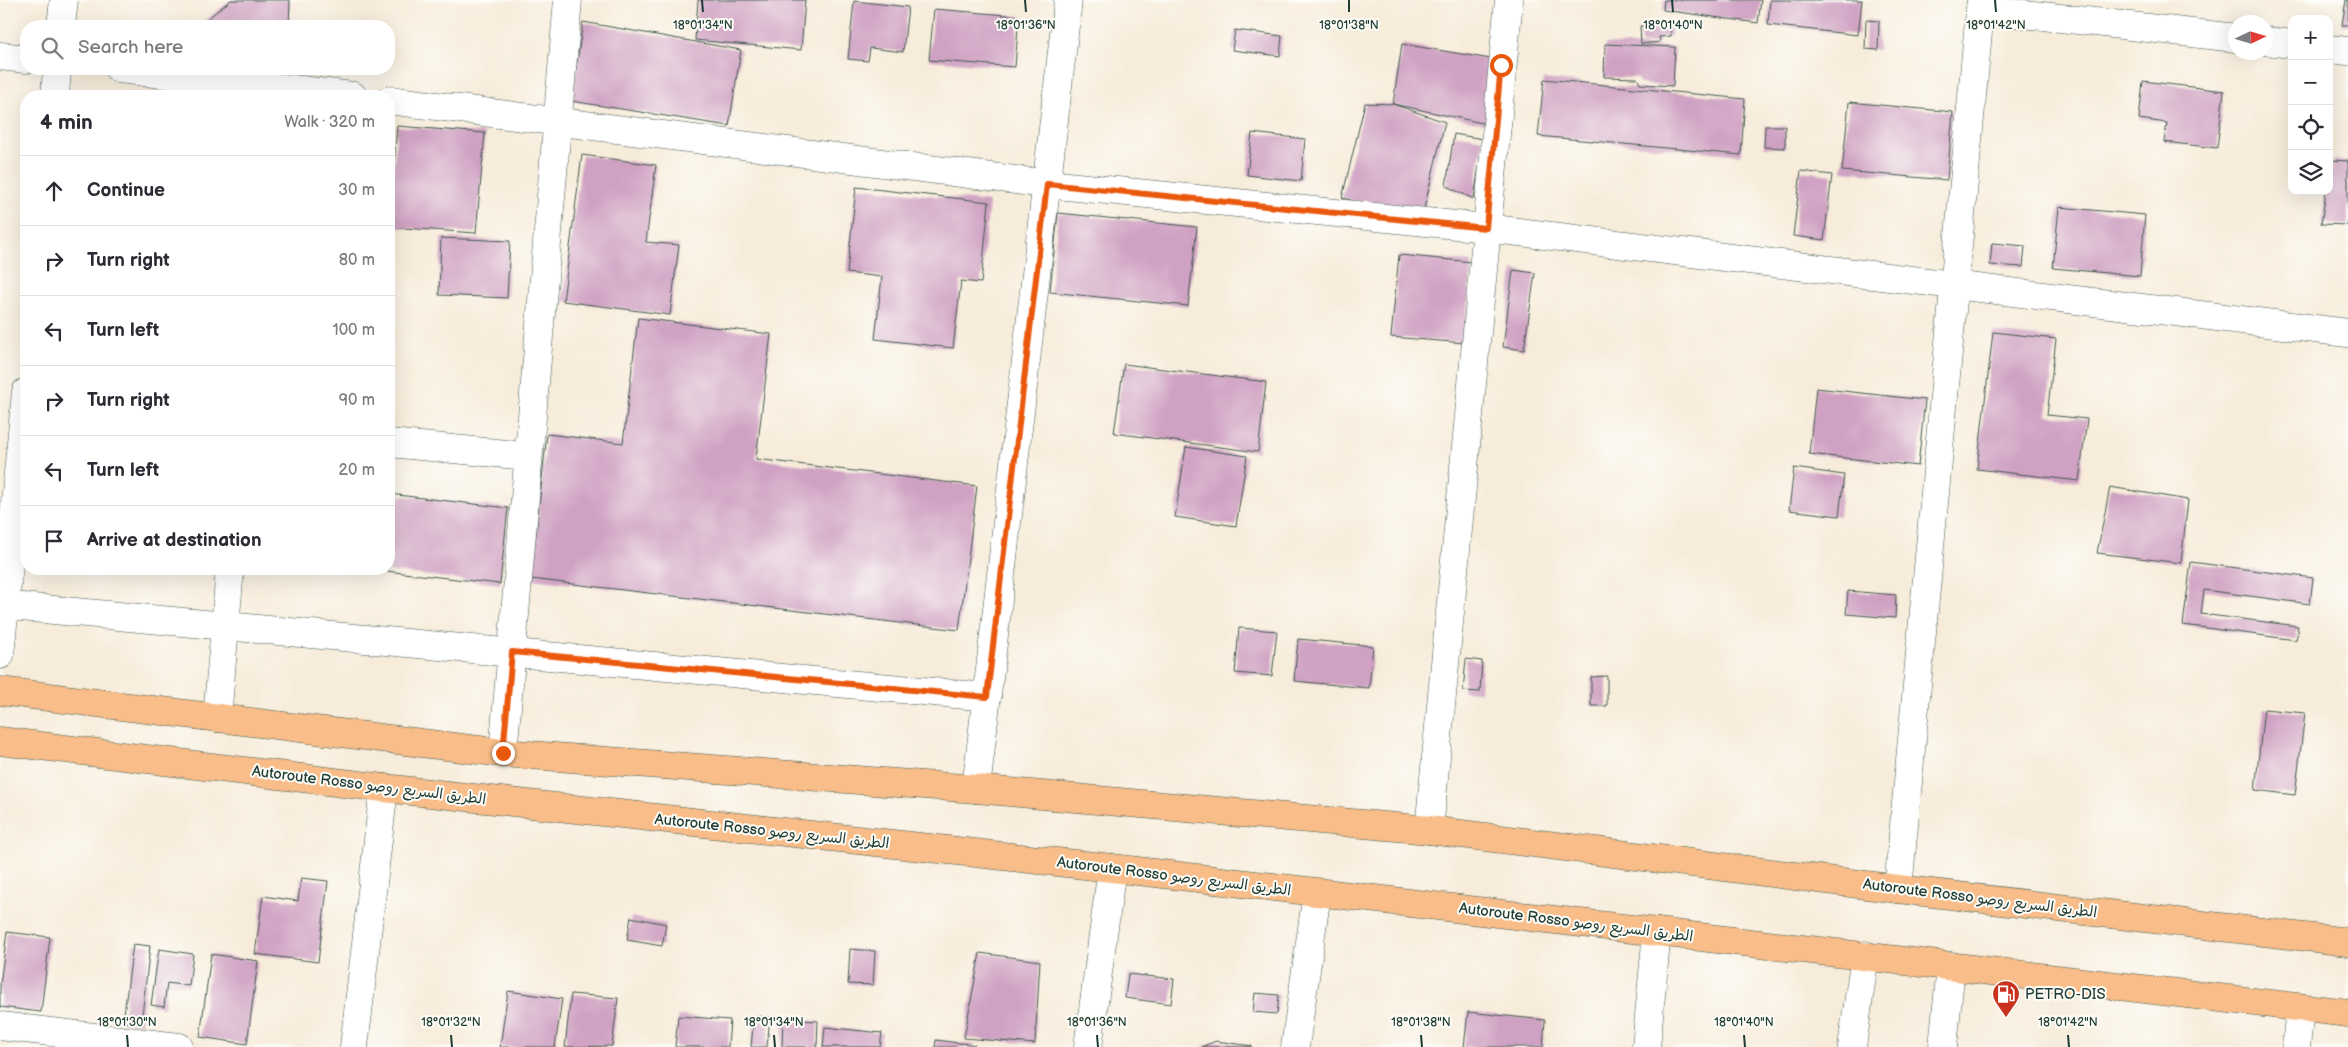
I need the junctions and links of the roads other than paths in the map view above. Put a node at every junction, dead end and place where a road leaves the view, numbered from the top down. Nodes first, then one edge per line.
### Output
1 (64, 0) edge
2 (568, 0) edge
3 (1068, 0) edge
4 (1509, 0) edge
5 (1980, 4) edge
6 (62, 20) edge
7 (2228, 37) edge
8 (2273, 42) edge
9 (2288, 44) edge
10 (2333, 49) edge
11 (2348, 51) edge
12 (0, 56) edge
13 (20, 58) edge
14 (57, 75) edge
15 (171, 75) edge
16 (55, 90) edge
17 (301, 90) edge
18 (395, 101) edge
19 (558, 120) junction
20 (1047, 184) junction
21 (1486, 228) junction
22 (1955, 286) junction
23 (2348, 334) edge
24 (395, 444) edge
25 (20, 454) edge
26 (528, 456) junction
27 (229, 575) edge
28 (2, 605) edge
29 (225, 626) junction
30 (512, 652) junction
31 (0, 655) edge
32 (0, 691) edge
33 (987, 697) junction
34 (217, 718) junction
35 (0, 741) edge
36 (503, 753) junction
37 (384, 788) junction
38 (976, 789) junction
39 (1428, 830) junction
40 (1112, 868) junction
41 (1898, 889) junction
42 (1317, 893) junction
43 (1657, 932) junction
44 (2348, 942) edge
45 (1865, 955) junction
46 (1951, 966) junction
47 (2300, 1008) junction
48 (2348, 1013) edge
49 (0, 1026) edge
50 (143, 1045) edge
51 (179, 1047) edge
52 (354, 1047) edge
53 (1088, 1047) edge
54 (1295, 1047) edge
55 (1646, 1047) edge
56 (1852, 1047) edge
57 (1943, 1047) edge
58 (2296, 1047) edge

1 - 6 street
2 - 19 street
3 - 20 street
4 - 21 street
5 - 7 street
5 - 22 street
8 - 9 street
10 - 11 street
12 - 13 street
14 - 16 street
15 - 17 street
18 - 19 street
19 - 20 street
19 - 26 street
20 - 21 street
20 - 33 street
21 - 22 street
21 - 39 street
22 - 23 street
22 - 41 street
24 - 26 street
25 - 28 street
26 - 30 street
27 - 29 street
28 - 29 street
28 - 31 street
29 - 30 street
29 - 34 street
30 - 33 street
30 - 36 street
32 - 34 highway, Autoroute Rosso الطريق السريع روصو
33 - 38 street
34 - 36 highway, Autoroute Rosso الطريق السريع روصو
35 - 37 highway, Autoroute Rosso الطريق السريع روصو
36 - 38 highway, Autoroute Rosso الطريق السريع روصو
37 - 40 highway, Autoroute Rosso الطريق السريع روصو
37 - 52 street
38 - 39 highway, Autoroute Rosso الطريق السريع روصو
39 - 41 highway, Autoroute Rosso الطريق السريع روصو
40 - 42 highway, Autoroute Rosso الطريق السريع روصو
40 - 53 street
41 - 44 highway, Autoroute Rosso الطريق السريع روصو
42 - 43 highway, Autoroute Rosso الطريق السريع روصو
42 - 54 street
43 - 45 highway, Autoroute Rosso الطريق السريع روصو
43 - 55 street
45 - 46 highway, Autoroute Rosso الطريق السريع روصو
45 - 56 street
46 - 47 highway, Autoroute Rosso الطريق السريع روصو
46 - 57 street
47 - 48 highway, Autoroute Rosso الطريق السريع روصو
47 - 58 street
49 - 50 street
50 - 51 street

